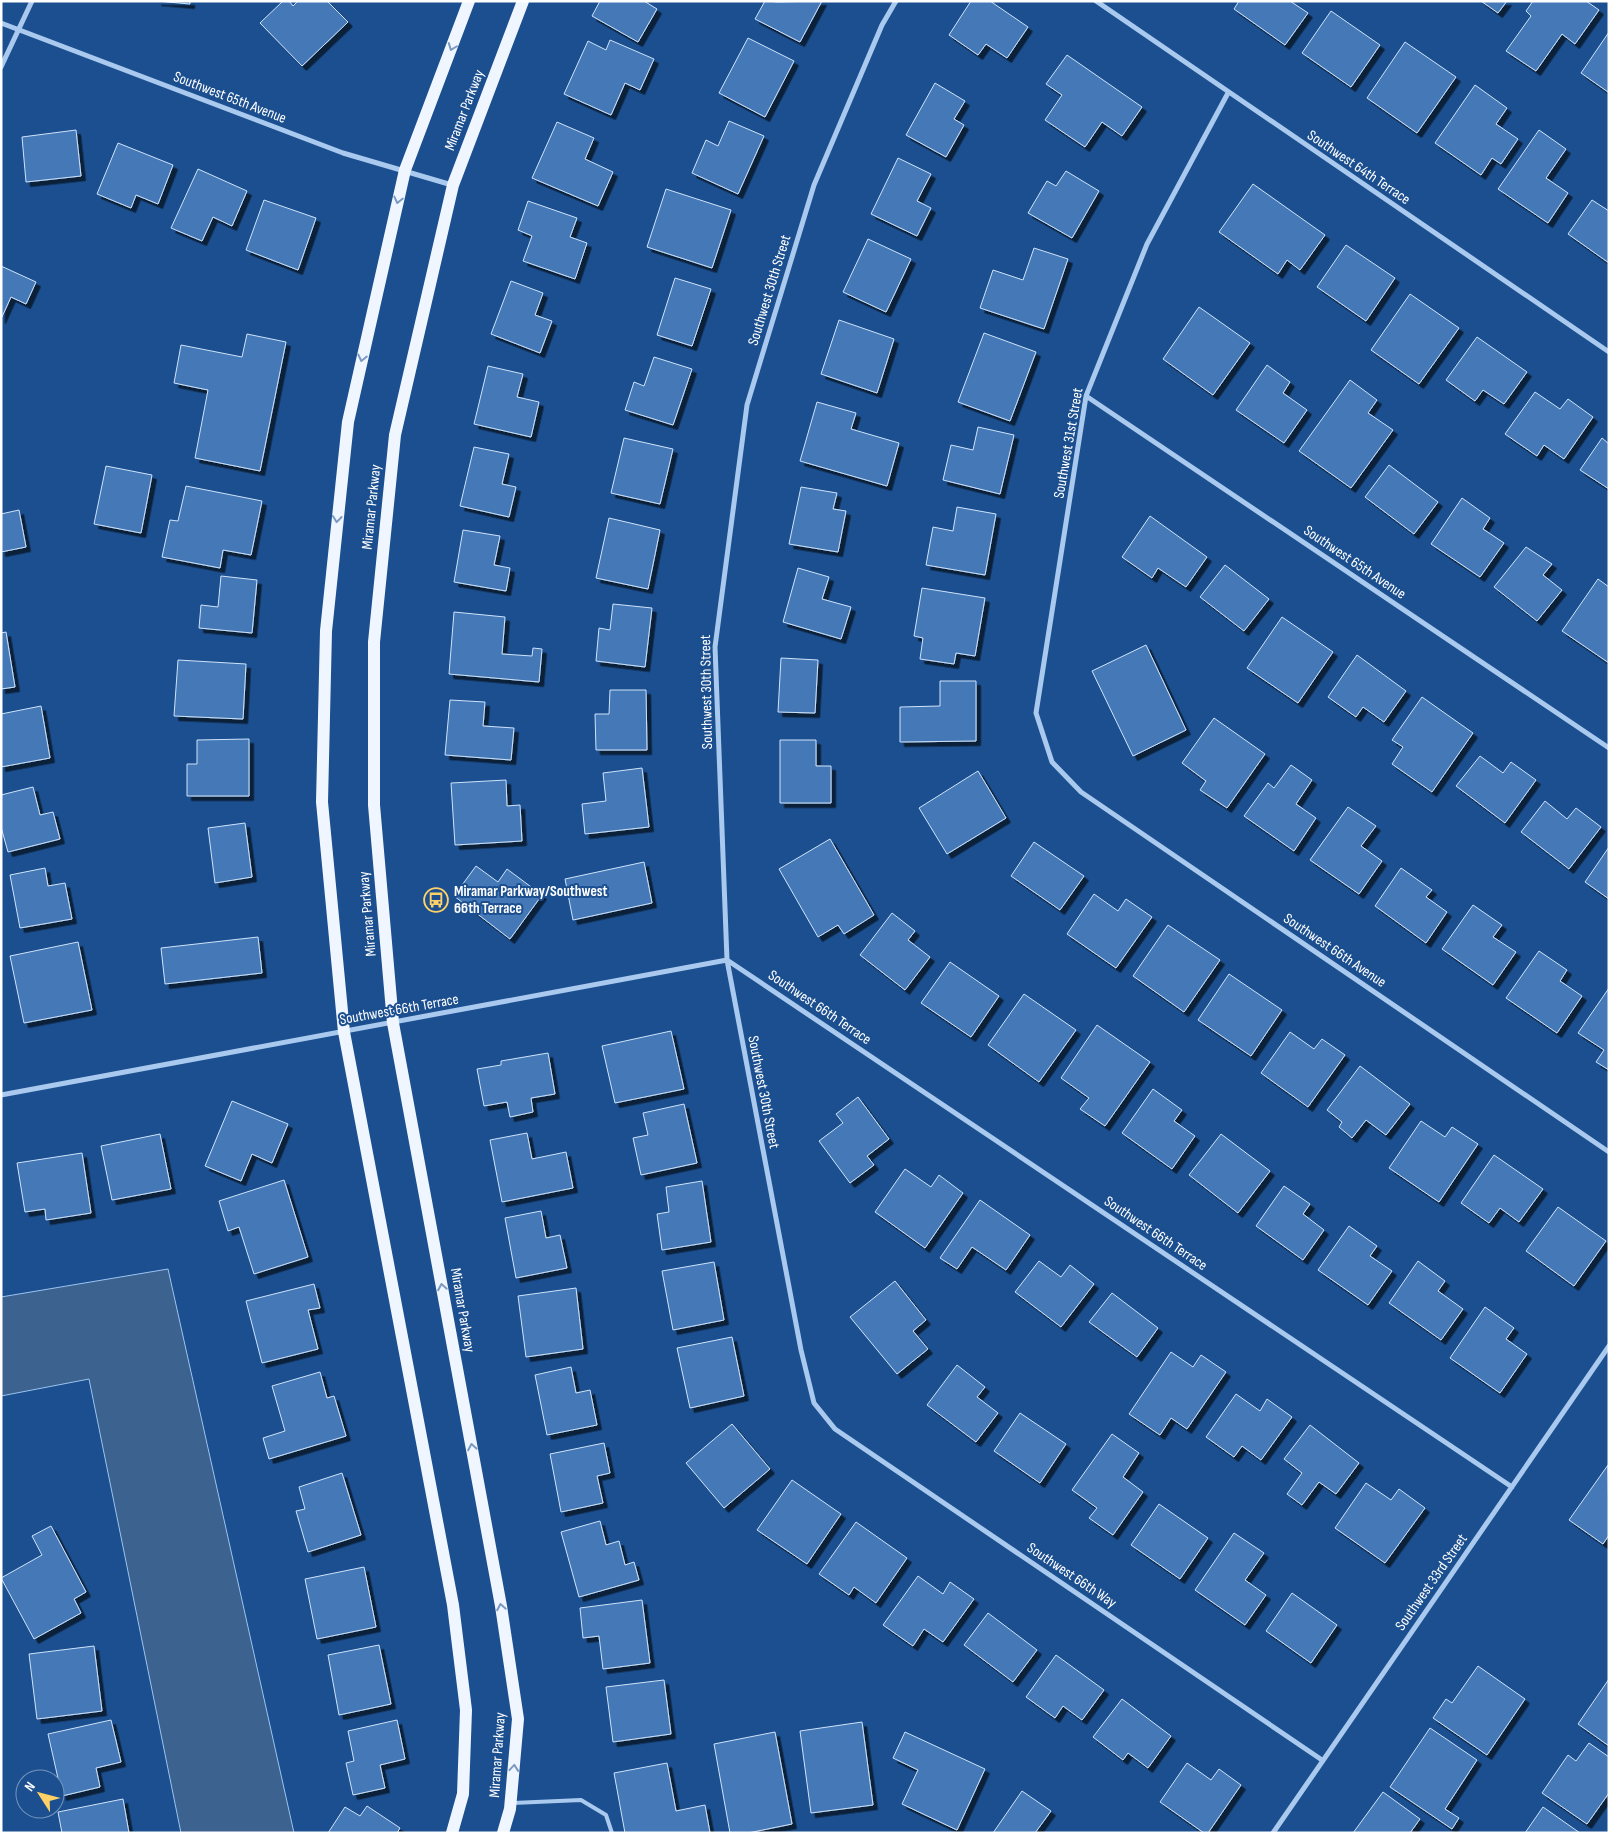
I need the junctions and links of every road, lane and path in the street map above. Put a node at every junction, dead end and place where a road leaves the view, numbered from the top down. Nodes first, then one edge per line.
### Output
1 (32, 1) edge
2 (469, 1) edge
3 (523, 1) edge
4 (896, 1) edge
5 (1096, 1) edge
6 (1, 23) edge
7 (18, 29) junction
8 (1, 67) edge
9 (1228, 93) junction
10 (404, 170) junction
11 (453, 185) junction
12 (1609, 352) edge
13 (1086, 396) junction
14 (1609, 748) edge
15 (1052, 762) joint
16 (727, 960) junction
17 (393, 1023) junction
18 (344, 1032) junction
19 (1, 1095) edge
20 (1609, 1152) edge
21 (1609, 1346) edge
22 (814, 1403) joint
23 (1512, 1487) junction
24 (1322, 1760) junction
25 (510, 1803) junction
26 (452, 1833) edge
27 (503, 1833) edge
28 (612, 1833) edge
29 (1273, 1833) edge

1 - 7 street
2 -> 10 main road, Miramar Parkway
3 - 11 main road, Miramar Parkway
4 - 16 street, Southwest 30th Street
5 - 9 street, Southwest 64th Terrace
6 - 7 street, Southwest 65th Avenue
7 - 8 street
7 - 10 street, Southwest 65th Avenue
9 - 12 street, Southwest 64th Terrace
9 - 13 street, Southwest 31st Street
10 - 11 street, Southwest 65th Avenue
10 -> 18 main road, Miramar Parkway
11 - 17 main road, Miramar Parkway
13 - 14 street, Southwest 65th Avenue
13 - 15 street, Southwest 31st Street
15 - 20 street, Southwest 66th Avenue
16 - 17 street, Southwest 66th Terrace
16 - 22 street, Southwest 30th Street
16 - 23 street, Southwest 66th Terrace
17 - 18 street, Southwest 66th Terrace
25 -> 17 main road, Miramar Parkway
18 - 19 street, Southwest 66th Terrace
18 - 26 main road, Miramar Parkway
21 - 23 street, Southwest 33rd Street
22 - 24 street, Southwest 66th Way
23 - 24 street, Southwest 33rd Street
24 - 29 street, Southwest 33rd Street
25 - 27 main road, Miramar Parkway
25 - 28 lane

